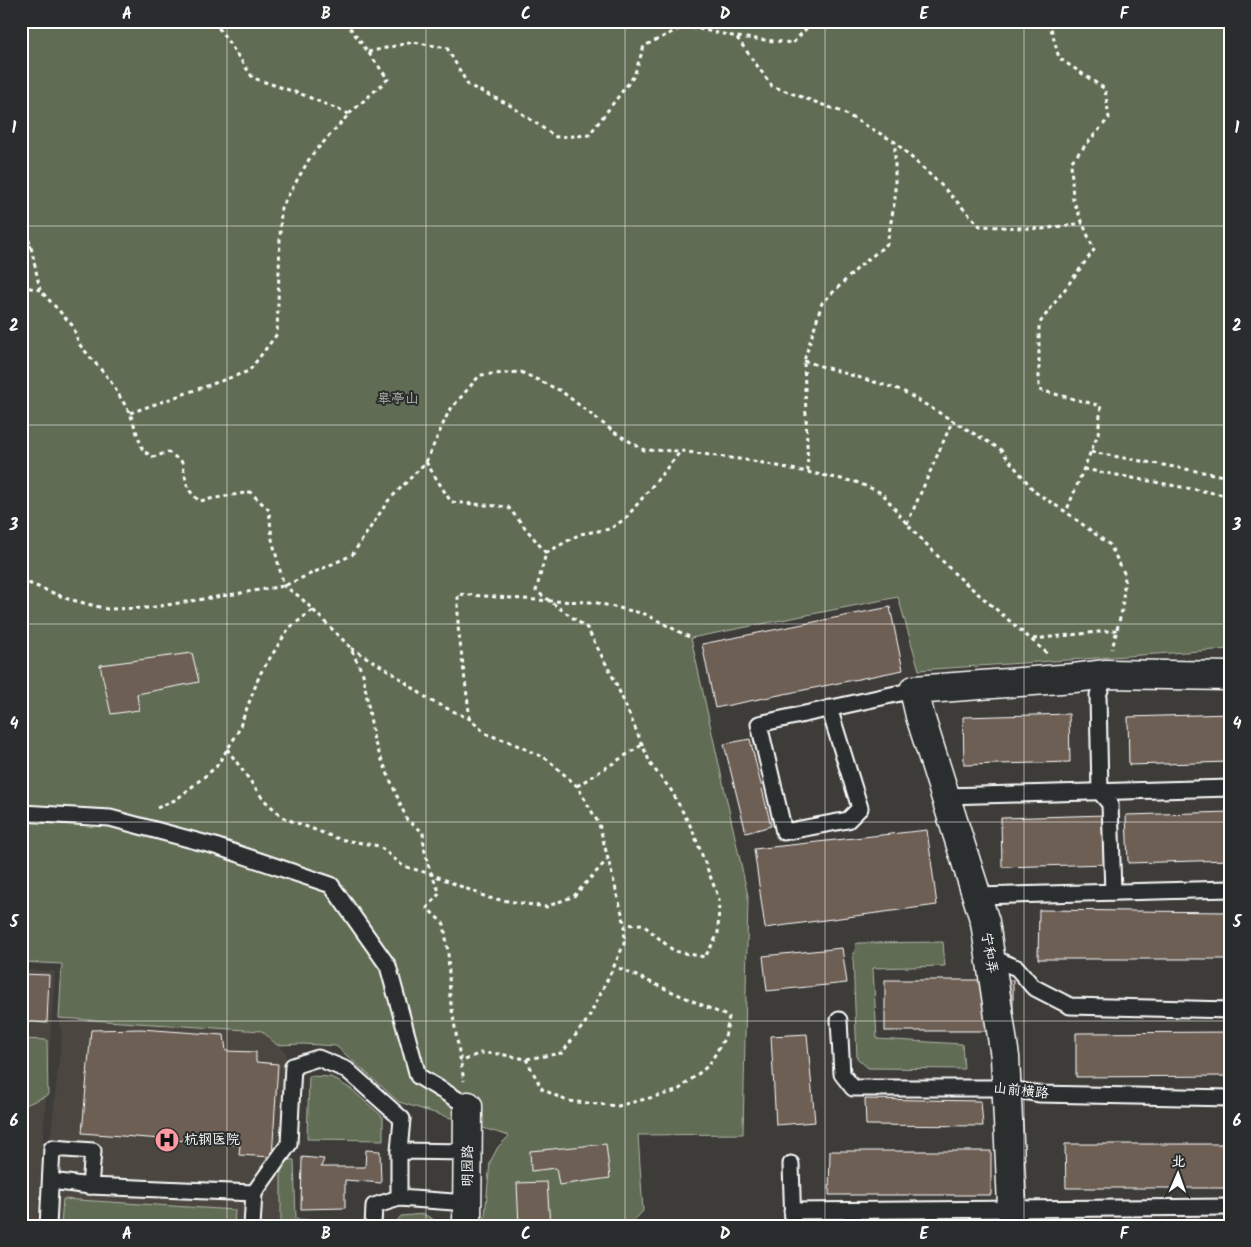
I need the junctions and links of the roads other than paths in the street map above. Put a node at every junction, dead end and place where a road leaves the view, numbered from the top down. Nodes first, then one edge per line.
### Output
1 (1106, 674) junction
2 (1230, 676) edge
3 (914, 690) junction
4 (829, 708) junction
5 (1230, 788) edge
6 (1100, 792) junction
7 (945, 796) junction
8 (21, 813) edge
9 (1230, 889) edge
10 (1113, 892) junction
11 (976, 896) junction
12 (990, 957) junction
13 (1230, 1010) edge
14 (839, 1020) dead end
15 (1007, 1088) junction
16 (1230, 1098) edge
17 (468, 1106) joint
18 (399, 1151) junction
19 (468, 1152) junction
20 (791, 1164) dead end
21 (51, 1181) junction
22 (90, 1186) junction
23 (254, 1193) junction
24 (398, 1198) junction
25 (1230, 1206) edge
26 (467, 1214) edge
27 (1013, 1217) edge
28 (793, 1218) edge
29 (48, 1226) edge
30 (252, 1226) edge
31 (373, 1226) edge

1 - 2 street
1 - 3 street
1 - 6 lane
3 - 4 lane
3 - 7 street, 宁和弄
4 - 4 lane
5 - 6 lane
6 - 7 lane
6 - 10 lane
7 - 11 street, 宁和弄
8 - 17 lane
9 - 10 lane
10 - 11 lane
11 - 12 street, 宁和弄
12 - 13 lane
12 - 15 street, 宁和弄
14 - 15 lane, 山前横路
15 - 16 lane, 山前横路
15 - 27 street, 宁和弄
17 - 19 street, 明园路
18 - 19 lane
18 - 23 lane
18 - 24 lane
19 - 26 street, 明园路
20 - 28 lane
21 - 22 lane
21 - 22 lane
21 - 29 lane
22 - 23 lane
23 - 30 lane
24 - 26 lane
24 - 31 lane
25 - 27 lane
27 - 28 lane

